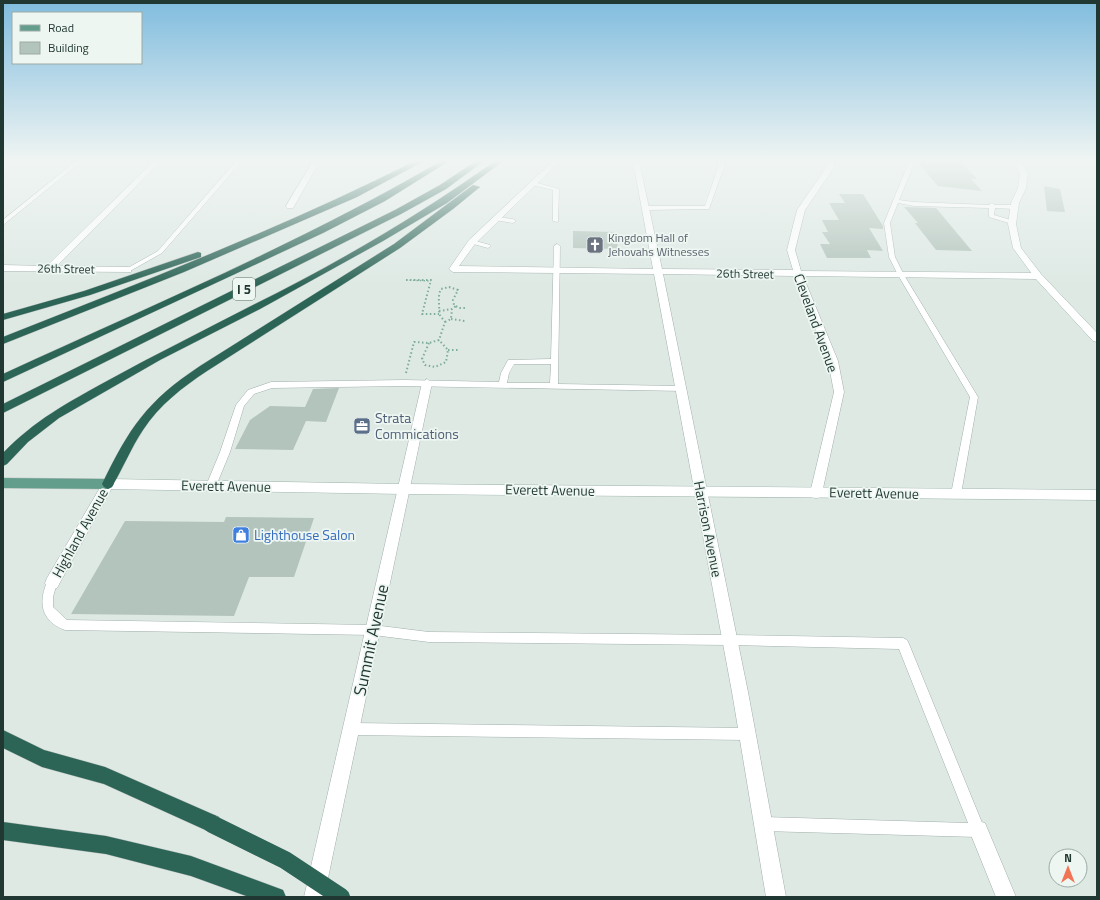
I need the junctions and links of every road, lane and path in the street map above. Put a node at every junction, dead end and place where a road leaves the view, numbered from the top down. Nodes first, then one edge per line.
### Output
1 (28, 203) edge
2 (116, 203) edge
3 (203, 203) edge
4 (292, 203) edge
5 (336, 203) edge
6 (374, 203) edge
7 (414, 203) edge
8 (441, 203) edge
9 (457, 203) edge
10 (514, 203) edge
11 (556, 203) edge
12 (644, 203) edge
13 (709, 203) edge
14 (806, 203) edge
15 (895, 203) edge
16 (911, 203) edge
17 (1016, 203) edge
18 (992, 205) junction
19 (290, 206) dead end
20 (1015, 207) junction
21 (645, 208) junction
22 (316, 212) junction
23 (497, 219) junction
24 (513, 221) dead end
25 (556, 221) dead end
26 (1012, 222) junction
27 (3, 223) edge
28 (472, 242) junction
29 (488, 246) dead end
30 (557, 246) dead end
31 (3, 268) edge
32 (49, 269) junction
33 (128, 270) joint
34 (558, 271) junction
35 (658, 273) junction
36 (798, 274) junction
37 (901, 275) junction
38 (1038, 276) junction
39 (406, 280) dead end
40 (456, 306) junction
41 (467, 308) dead end
42 (452, 309) junction
43 (439, 311) junction
44 (438, 314) junction
45 (3, 317) edge
46 (451, 318) junction
47 (465, 321) dead end
48 (445, 322) junction
49 (1097, 339) edge
50 (439, 340) junction
51 (3, 341) edge
52 (429, 343) junction
53 (448, 350) junction
54 (459, 350) dead end
55 (555, 361) junction
56 (3, 378) edge
57 (404, 383) junction
58 (427, 383) junction
59 (503, 385) junction
60 (554, 386) junction
61 (681, 388) junction
62 (3, 409) edge
63 (3, 461) edge
64 (3, 482) edge
65 (108, 484) junction
66 (211, 486) junction
67 (404, 489) junction
68 (701, 492) junction
69 (816, 493) junction
70 (956, 494) junction
71 (1097, 495) edge
72 (52, 583) joint
73 (373, 630) junction
74 (730, 640) junction
75 (351, 730) junction
76 (747, 734) junction
77 (3, 739) edge
78 (763, 824) junction
79 (978, 830) junction
80 (3, 831) edge
81 (276, 897) edge
82 (314, 897) edge
83 (341, 897) edge
84 (776, 897) edge
85 (1006, 897) edge

1 - 27 lane
2 - 32 street
3 - 33 lane
4 - 19 street
5 - 22 highway
6 - 56 highway, I 5
7 - 62 highway, I 5
8 - 63 highway
9 - 65 highway
10 - 23 street
11 - 25 lane
12 - 21 street, Harrison Avenue
13 - 21 lane
14 - 36 street, Cleveland Avenue
15 - 37 lane
16 - 18 lane
17 - 20 street
18 - 20 lane
18 - 26 lane
20 - 26 street
21 - 35 street, Harrison Avenue
22 - 45 highway
22 - 51 highway
23 - 24 lane
23 - 28 street
26 - 38 street
28 - 29 lane
28 - 34 street, 26th Street
30 - 34 lane
31 - 32 street, 26th Street
32 - 33 street, 26th Street
34 - 35 street, 26th Street
34 - 55 lane
35 - 36 street, 26th Street
35 - 61 street, Harrison Avenue
36 - 37 street, 26th Street
36 - 69 street, Cleveland Avenue
37 - 38 street, 26th Street
37 - 70 lane
38 - 49 street
39 - 44 path
40 - 41 path
40 - 42 path
40 - 43 path
42 - 43 path
42 - 46 path
43 - 44 path
44 - 48 path
46 - 47 path
46 - 48 path
48 - 50 path
50 - 52 path
50 - 53 path
52 - 53 path
52 - 57 path
53 - 54 path
55 - 59 lane
55 - 60 lane
57 - 58 lane
57 - 66 lane
58 - 59 lane
58 - 67 street, Summit Avenue
59 - 60 lane
60 - 61 lane
61 - 68 street, Harrison Avenue
64 - 65 main road, Everett Avenue
65 - 66 street, Everett Avenue
65 - 72 street, Highland Avenue
66 - 67 street, Everett Avenue
67 - 68 street, Everett Avenue
67 - 73 street, Summit Avenue
68 - 69 street, Everett Avenue
68 - 74 street, Harrison Avenue
69 - 70 street, Everett Avenue
70 - 71 street, Everett Avenue
72 - 73 lane
73 - 74 lane
73 - 75 street, Summit Avenue
74 - 76 street, Harrison Avenue
74 - 79 lane
75 - 76 lane
75 - 82 street, Summit Avenue
76 - 78 street, Harrison Avenue
77 - 83 highway, bridge
78 - 79 lane
78 - 84 street, Harrison Avenue
79 - 85 street
80 - 81 highway

